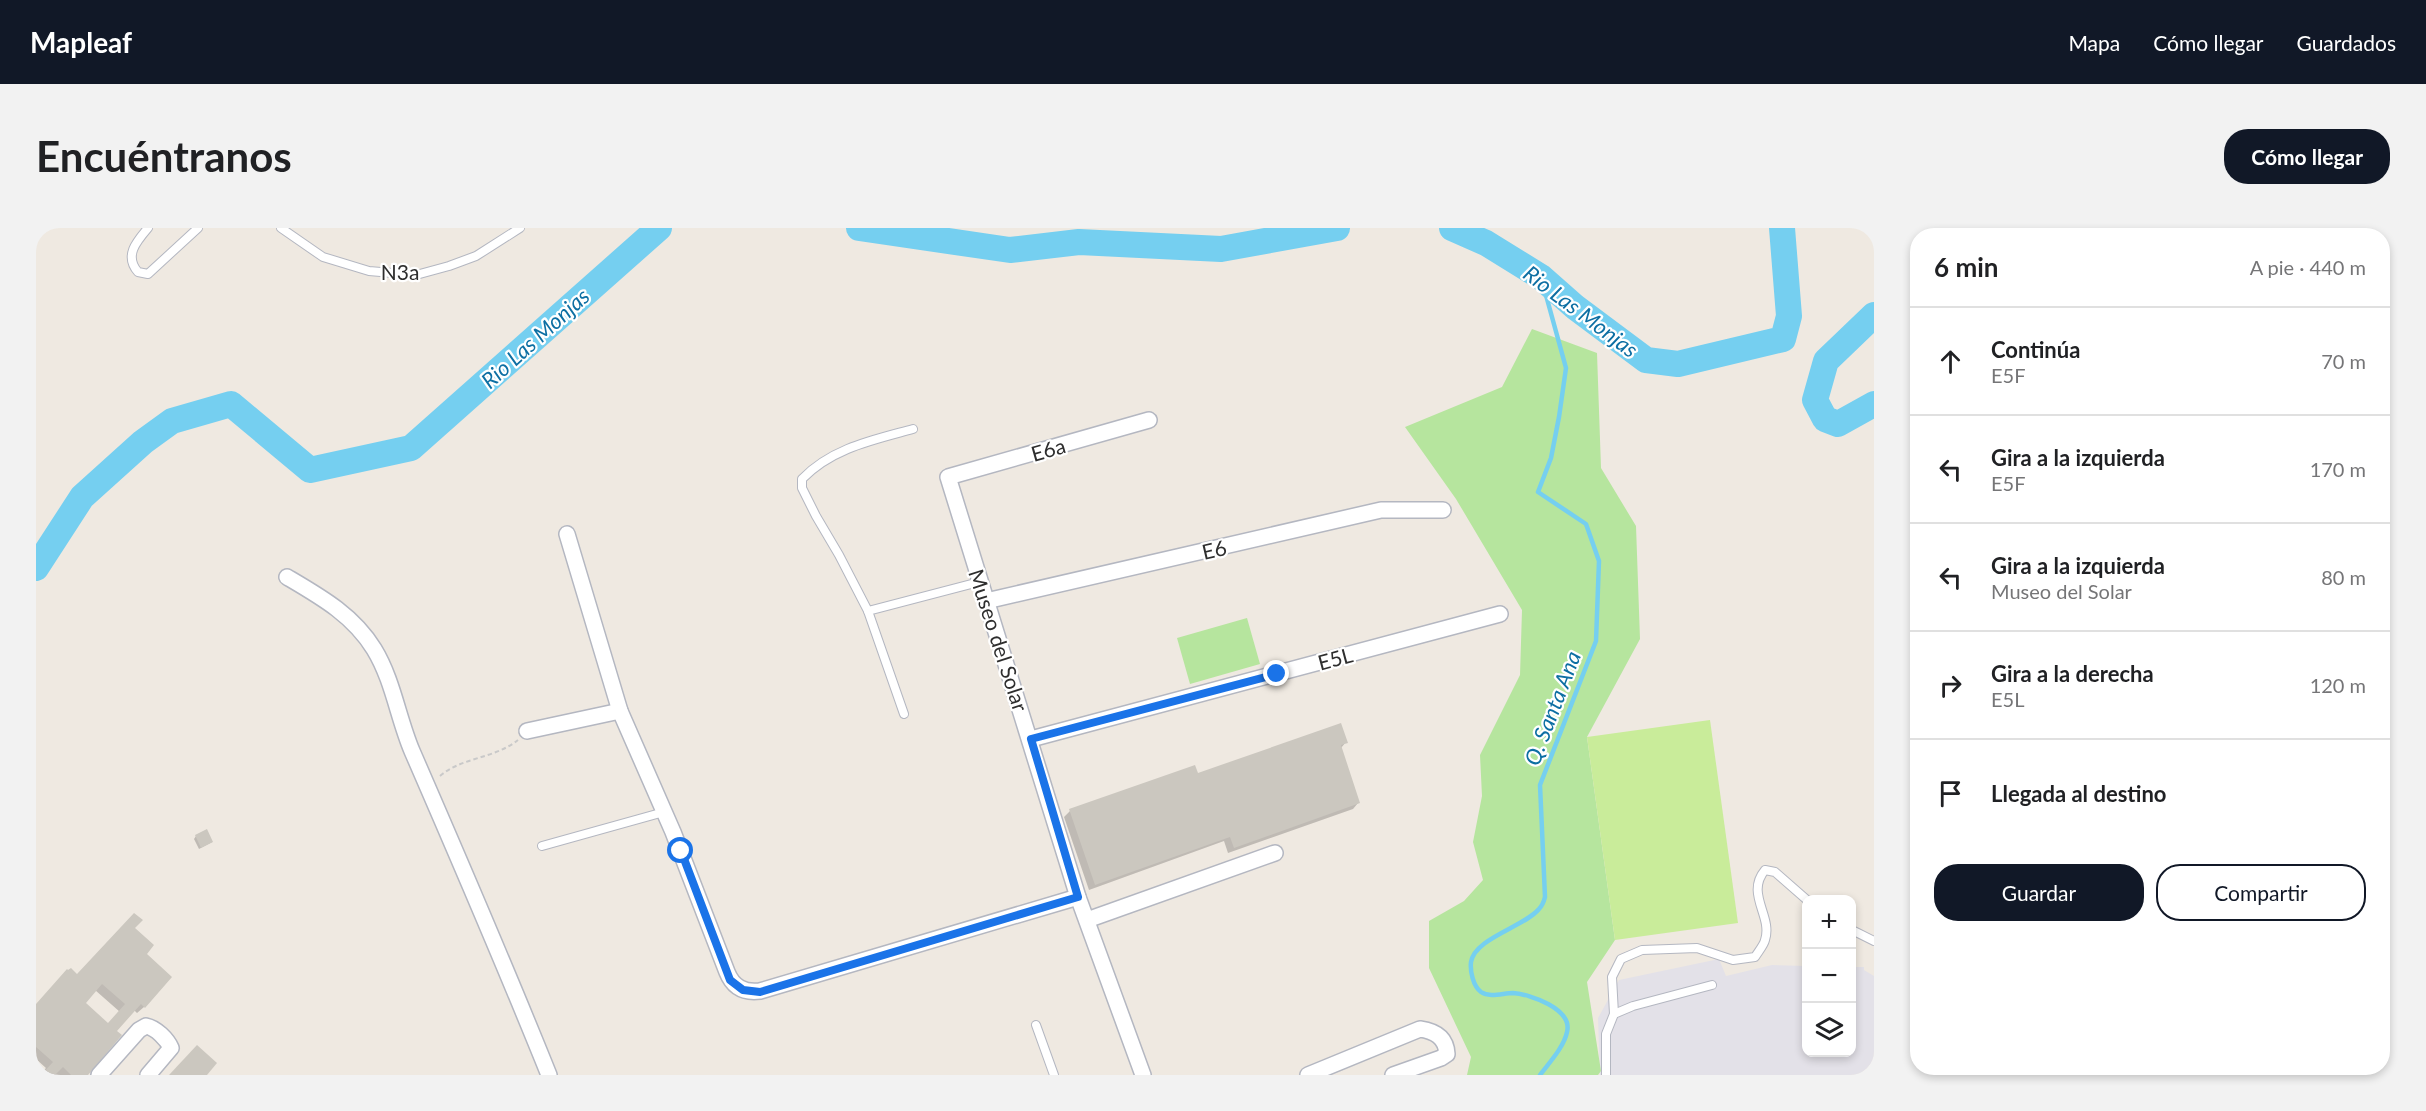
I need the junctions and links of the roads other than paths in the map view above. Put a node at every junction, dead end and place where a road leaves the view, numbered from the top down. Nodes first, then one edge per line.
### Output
1 (148, 228) edge
2 (198, 228) edge
3 (281, 228) edge
4 (520, 228) edge
5 (1149, 420) dead end
6 (913, 429) dead end
7 (948, 477) joint
8 (1443, 510) dead end
9 (567, 534) dead end
10 (288, 578) dead end
11 (979, 582) junction
12 (986, 601) junction
13 (868, 611) junction
14 (1500, 614) dead end
15 (620, 711) junction
16 (904, 714) dead end
17 (527, 731) road end
18 (1031, 739) junction
19 (664, 812) junction
20 (543, 846) dead end
21 (1275, 853) dead end
22 (1802, 896) edge
23 (1078, 897) junction
24 (1087, 920) junction
25 (1856, 932) edge
26 (1874, 941) edge
27 (1712, 986) dead end
28 (1614, 1014) junction
29 (1036, 1025) dead end
30 (1315, 1074) edge
31 (99, 1075) edge
32 (148, 1075) edge
33 (549, 1075) edge
34 (1054, 1075) edge
35 (1143, 1075) edge
36 (1394, 1075) edge
37 (1606, 1075) edge

1 - 2 lane
3 - 4 lane, N3a
5 - 7 street, E6a
6 - 13 lane
7 - 11 street, Museo del Solar
8 - 12 street, E6
9 - 15 street
10 - 33 street
11 - 12 street, Museo del Solar
11 - 13 lane
12 - 18 street, Museo del Solar
13 - 16 lane
14 - 18 street, E5L
15 - 17 street
15 - 19 street
18 - 23 street, Museo del Solar
19 - 20 lane
19 - 23 street
21 - 24 street
22 - 28 lane
23 - 24 street, Museo del Solar
24 - 35 street, Museo del Solar
25 - 26 lane
27 - 28 lane
28 - 37 lane
29 - 34 lane
30 - 36 street
31 - 32 street

